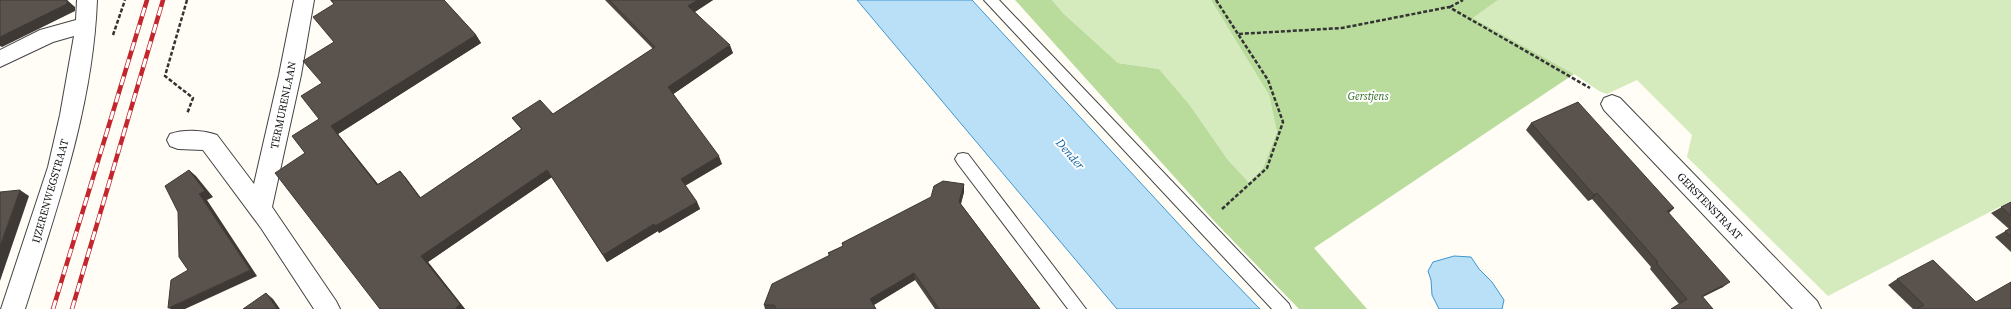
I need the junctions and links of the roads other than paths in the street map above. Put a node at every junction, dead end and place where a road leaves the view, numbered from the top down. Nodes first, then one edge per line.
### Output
1 (87, 0) edge
2 (304, 0) edge
3 (991, 0) edge
4 (86, 24) junction
5 (0, 59) edge
6 (1612, 104) road end
7 (178, 140) road end
8 (963, 159) dead end
9 (260, 209) junction
10 (13, 309) edge
11 (328, 309) edge
12 (1078, 309) edge
13 (1283, 309) edge
14 (1809, 309) edge

1 - 4 street, IJZERENWEGSTRAAT
2 - 9 street, TERMURENLAAN
3 - 13 lane
4 - 5 street
4 - 10 street, IJZERENWEGSTRAAT
6 - 14 street, GERSTENSTRAAT
7 - 9 street
8 - 12 lane
9 - 11 street

